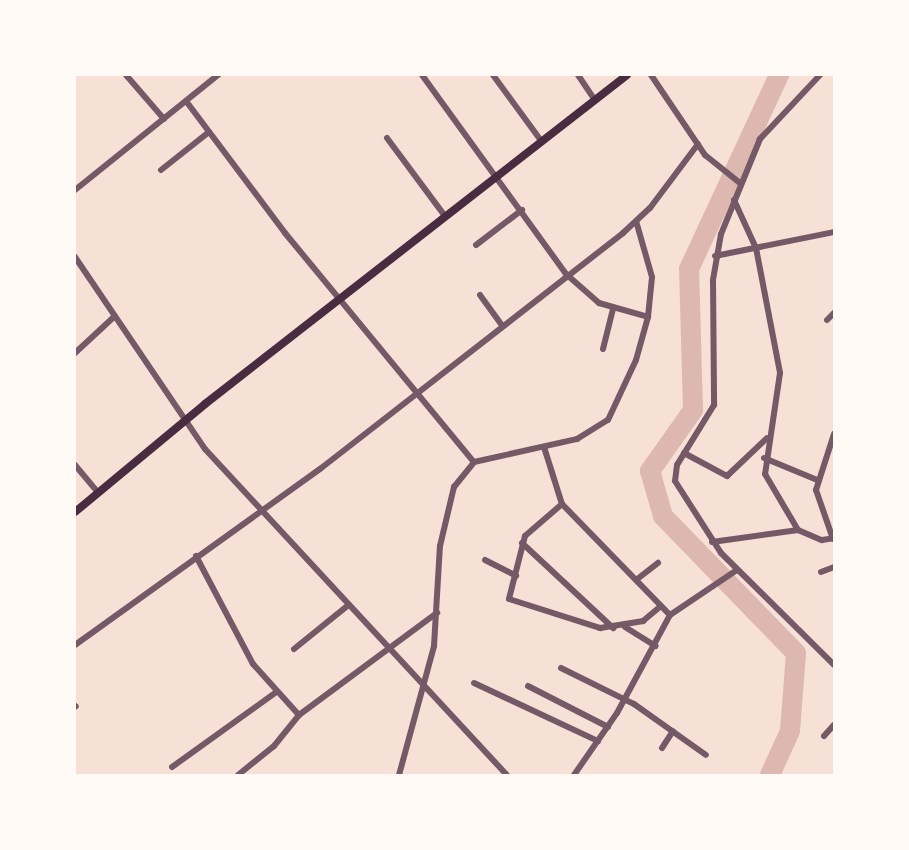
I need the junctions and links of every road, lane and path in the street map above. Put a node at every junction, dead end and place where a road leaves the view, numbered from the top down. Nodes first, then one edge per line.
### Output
1 (126, 75) edge
2 (218, 75) edge
3 (422, 75) edge
4 (493, 75) edge
5 (578, 75) edge
6 (627, 75) edge
7 (651, 75) edge
8 (820, 75) edge
9 (595, 100) junction
10 (186, 101) junction
11 (164, 118) junction
12 (209, 132) junction
13 (387, 138) dead end
14 (542, 142) junction
15 (698, 144) junction
16 (161, 170) dead end
17 (500, 175) junction
18 (738, 182) junction
19 (75, 190) edge
20 (734, 200) junction
21 (522, 210) junction
22 (446, 216) junction
23 (636, 221) junction
24 (834, 232) edge
25 (476, 245) dead end
26 (756, 248) junction
27 (715, 256) junction
28 (75, 257) edge
29 (566, 274) junction
30 (480, 295) dead end
31 (338, 298) junction
32 (613, 309) junction
33 (834, 313) edge
34 (115, 316) junction
35 (648, 317) junction
36 (827, 320) dead end
37 (502, 325) junction
38 (603, 349) dead end
39 (75, 353) edge
40 (417, 392) junction
41 (184, 420) junction
42 (834, 434) edge
43 (768, 438) junction
44 (544, 447) junction
45 (684, 453) junction
46 (764, 458) junction
47 (474, 462) junction
48 (75, 465) edge
49 (817, 480) junction
50 (98, 492) junction
51 (562, 504) junction
52 (75, 512) edge
53 (259, 512) junction
54 (798, 530) junction
55 (833, 538) edge
56 (712, 542) junction
57 (522, 543) junction
58 (196, 556) junction
59 (485, 560) dead end
60 (658, 563) dead end
61 (834, 567) edge
62 (737, 570) junction
63 (821, 572) dead end
64 (516, 576) junction
65 (636, 580) junction
66 (661, 606) junction
67 (346, 607) junction
68 (437, 613) junction
69 (670, 615) junction
70 (625, 627) junction
71 (613, 628) junction
72 (75, 645) edge
73 (656, 646) junction
74 (294, 649) dead end
75 (387, 650) junction
76 (834, 665) edge
77 (561, 668) dead end
78 (474, 683) dead end
79 (528, 686) dead end
80 (424, 688) junction
81 (275, 693) junction
82 (625, 699) junction
83 (298, 715) junction
84 (834, 725) edge
85 (608, 727) junction
86 (673, 731) junction
87 (824, 736) dead end
88 (598, 741) junction
89 (662, 748) dead end
90 (706, 756) dead end
91 (172, 767) dead end
92 (238, 775) edge
93 (399, 775) edge
94 (507, 775) edge
95 (574, 775) edge

1 - 11 street
2 - 10 street
3 - 17 street
4 - 14 street
5 - 9 street
6 - 9 main road
7 - 15 street
8 - 18 street
9 - 14 main road
10 - 11 street
10 - 12 street
11 - 19 street
12 - 16 street
12 - 31 street
13 - 22 street
14 - 17 main road
15 - 18 street
15 - 23 street
17 - 21 street
17 - 22 main road
18 - 20 street
20 - 26 street
20 - 27 street
21 - 25 street
21 - 29 street
22 - 31 main road
23 - 29 street
23 - 35 street
24 - 26 street
26 - 27 street
26 - 43 street
27 - 45 street
28 - 34 street
29 - 32 street
29 - 37 street
30 - 37 street
31 - 40 street
31 - 41 main road
32 - 35 street
32 - 38 street
33 - 36 street
34 - 39 street
34 - 41 street
35 - 44 street
37 - 40 street
40 - 47 street
40 - 53 street
41 - 50 main road
41 - 53 street
42 - 49 street
43 - 45 street
43 - 46 street
44 - 47 street
44 - 51 street
45 - 56 street
46 - 49 street
46 - 54 street
47 - 68 street
48 - 50 street
49 - 55 street
50 - 52 main road
51 - 57 street
51 - 65 street
53 - 58 street
53 - 67 street
54 - 55 street
54 - 56 street
56 - 62 street
57 - 64 street
57 - 71 street
58 - 72 street
58 - 81 street
59 - 64 street
60 - 65 street
61 - 63 street
62 - 69 street
62 - 76 street
64 - 71 street
65 - 66 street
66 - 69 street
66 - 70 street
67 - 74 street
67 - 75 street
68 - 75 street
68 - 80 street
69 - 73 street
70 - 71 street
70 - 73 street
73 - 82 street
75 - 80 street
75 - 83 street
77 - 82 street
78 - 88 street
79 - 85 street
80 - 93 street
80 - 94 street
81 - 83 street
81 - 91 street
82 - 85 street
82 - 86 street
83 - 92 street
84 - 87 street
85 - 88 street
86 - 89 street
86 - 90 street
88 - 95 street

